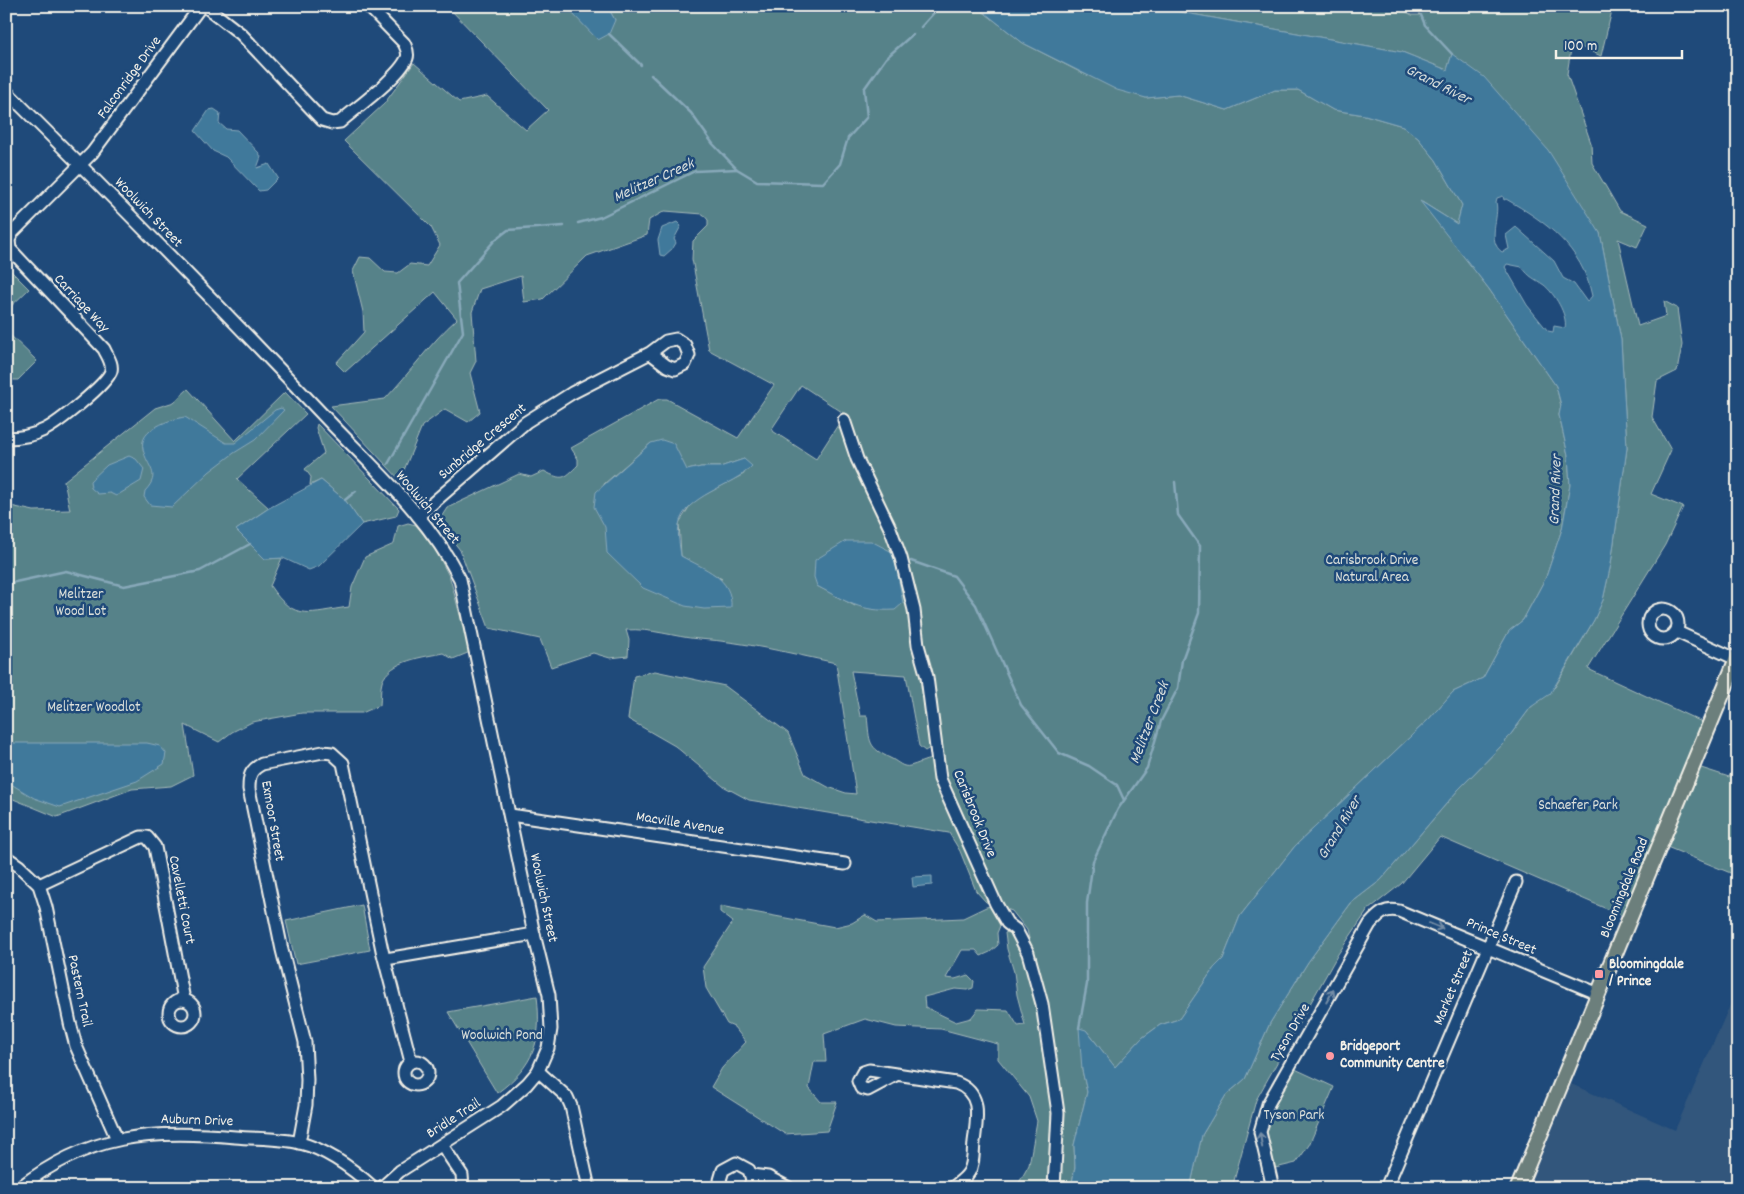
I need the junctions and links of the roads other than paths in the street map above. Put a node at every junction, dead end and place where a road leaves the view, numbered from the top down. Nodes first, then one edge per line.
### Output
1 (201, 6) edge
2 (205, 6) edge
3 (368, 6) edge
4 (6, 91) edge
5 (80, 165) junction
6 (650, 353) dead end
7 (844, 420) dead end
8 (6, 438) edge
9 (418, 516) junction
10 (1676, 632) dead end
11 (1737, 658) edge
12 (510, 815) junction
13 (6, 857) edge
14 (845, 864) dead end
15 (1516, 882) dead end
16 (38, 885) junction
17 (1390, 909) joint
18 (534, 934) junction
19 (1488, 948) junction
20 (386, 959) junction
21 (1599, 994) junction
22 (184, 1000) dead end
23 (411, 1062) dead end
24 (538, 1071) junction
25 (896, 1075) dead end
26 (117, 1139) junction
27 (299, 1143) junction
28 (442, 1144) junction
29 (751, 1175) junction
30 (18, 1188) edge
31 (374, 1188) edge
32 (381, 1188) edge
33 (464, 1188) edge
34 (589, 1188) edge
35 (723, 1188) edge
36 (749, 1188) edge
37 (789, 1188) edge
38 (952, 1188) edge
39 (1054, 1188) edge
40 (1273, 1188) edge
41 (1386, 1188) edge
42 (1518, 1188) edge

1 - 5 street, Falconridge Drive
2 - 3 street
4 - 5 street, Woolwich Street
5 - 8 street, Carriage Way
5 - 9 street, Woolwich Street
6 - 9 street, Sunbridge Crescent
7 - 39 street, Carisbrook Drive
9 - 12 street, Woolwich Street
10 - 11 street
11 - 21 main road, Bloomingdale Road
12 - 14 street, Macville Avenue
12 - 18 street, Woolwich Street
13 - 16 street, Pastern Trail
15 - 19 street, Market Street
16 - 22 street, Cavelletti Court
16 - 26 street, Pastern Trail
17 -> 19 street, Prince Street
40 -> 17 street, Tyson Drive
18 - 20 street
18 - 24 street, Woolwich Street
19 - 21 street, Prince Street
19 - 41 street, Market Street
20 - 23 street
20 - 27 street, Exmoor Street
21 - 42 main road, Bloomingdale Road
24 - 28 street, Bridle Trail
24 - 34 street
25 - 38 street
26 - 27 street, Auburn Drive
26 - 30 street, Auburn Drive
27 - 31 street, Auburn Drive
28 - 32 street, Bridle Trail
28 - 33 street
29 - 35 street
29 - 36 street
29 - 37 street

